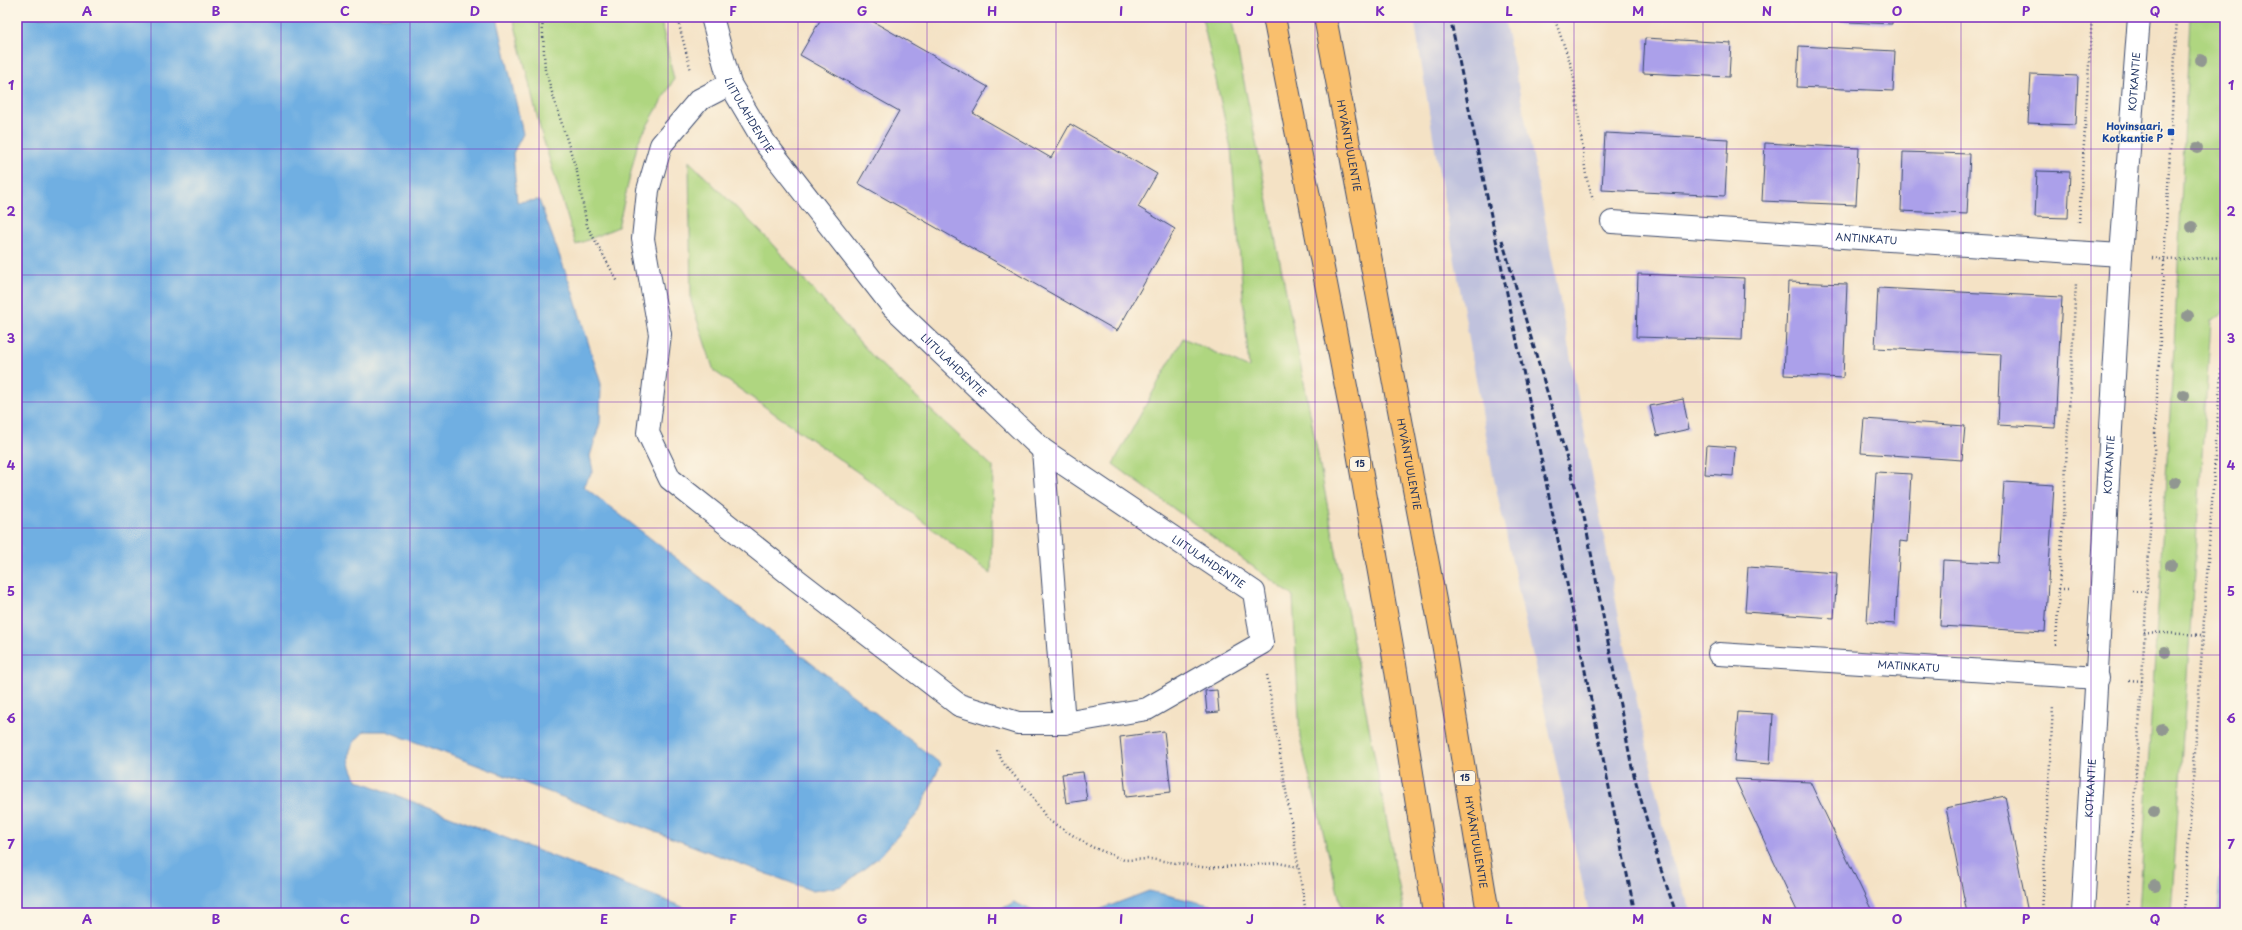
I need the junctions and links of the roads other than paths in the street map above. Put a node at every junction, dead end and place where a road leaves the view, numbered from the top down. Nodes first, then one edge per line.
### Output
1 (712, 17) edge
2 (1274, 17) edge
3 (1324, 17) edge
4 (2139, 17) edge
5 (730, 84) junction
6 (1612, 222) road end
7 (2121, 255) junction
8 (1043, 450) junction
9 (1719, 654) dead end
10 (2098, 678) junction
11 (1064, 723) junction
12 (1434, 913) edge
13 (1488, 913) edge
14 (2083, 913) edge

1 - 5 street, LIITULAHDENTIE
2 - 12 highway, 15
3 - 13 highway, HYVÄNTUULENTIE / 15
4 - 7 street, KOTKANTIE
5 - 8 street, LIITULAHDENTIE
5 - 11 street
6 - 7 street, ANTINKATU
7 - 10 street, KOTKANTIE
8 - 11 street
8 - 11 street, LIITULAHDENTIE
9 - 10 street, MATINKATU
10 - 14 street, KOTKANTIE

